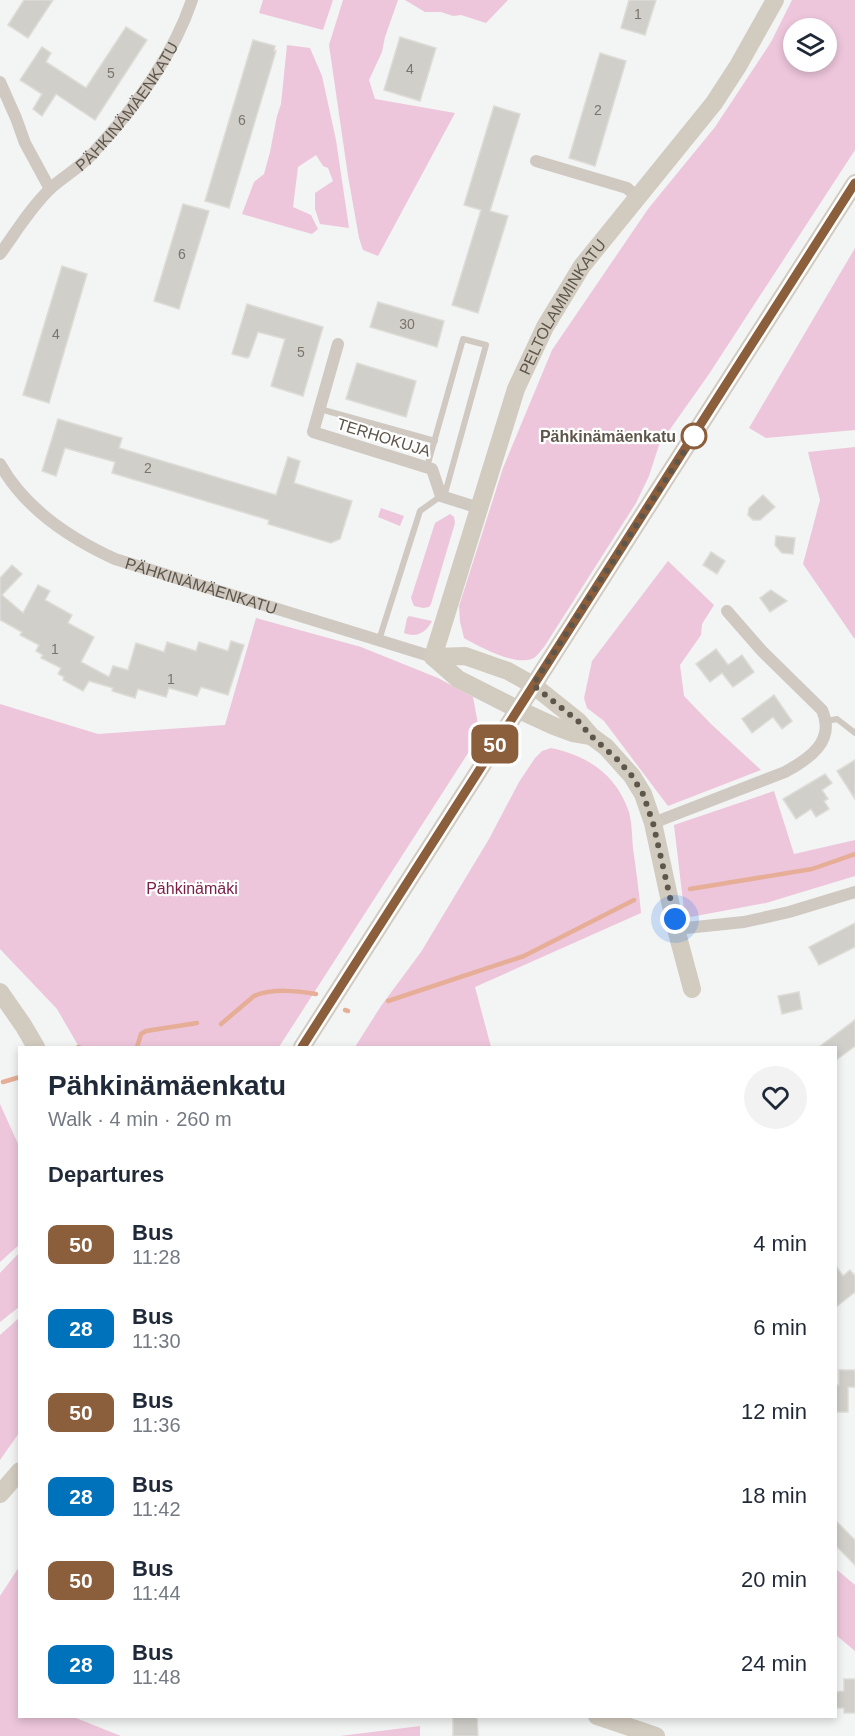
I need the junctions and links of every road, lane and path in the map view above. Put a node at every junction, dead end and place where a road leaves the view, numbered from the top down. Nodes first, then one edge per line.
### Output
1 (192, 0) edge
2 (776, 0) edge
3 (0, 82) edge
4 (536, 161) dead end
5 (855, 183) edge
6 (50, 189) junction
7 (638, 198) junction
8 (0, 254) edge
9 (338, 344) dead end
10 (319, 409) junction
11 (435, 441) junction
12 (0, 464) edge
13 (427, 467) junction
14 (443, 496) junction
15 (479, 508) junction
16 (727, 611) dead end
17 (379, 640) junction
18 (433, 657) junction
19 (533, 685) junction
20 (517, 709) junction
21 (827, 721) junction
22 (855, 733) edge
23 (591, 736) junction
24 (653, 823) junction
25 (855, 892) edge
26 (676, 929) junction
27 (692, 989) dead end
28 (0, 992) edge
29 (35, 1046) edge
30 (303, 1046) edge
31 (18, 1466) edge
32 (18, 1473) edge
33 (3, 1490) edge
34 (603, 1718) edge
35 (656, 1736) edge

1 - 6 street, PÄHKINÄMÄENKATU
2 - 7 street, PELTOLAMMINKATU
3 - 6 street
4 - 7 street
5 - 19 street
6 - 8 street, PÄHKINÄMÄENKATU
7 - 15 street, PELTOLAMMINKATU
9 - 10 street, TERHOKUJA
10 - 11 lane
10 - 13 street, TERHOKUJA
11 - 13 lane
11 - 14 lane
12 - 17 street, PÄHKINÄMÄENKATU
13 - 14 street, TERHOKUJA
14 - 15 street
14 - 17 lane
15 - 18 street, PELTOLAMMINKATU
16 - 21 street
17 - 18 street, PÄHKINÄMÄENKATU
18 - 19 street, PÄHKINÄMÄENKATU
18 - 20 street, PÄHKINÄMÄENKATU
19 - 20 street
19 - 23 street, PÄHKINÄMÄENKATU
20 - 23 street, PÄHKINÄMÄENKATU
20 - 30 street
21 - 22 lane
21 - 24 street
23 - 24 street, PÄHKINÄMÄENKATU
24 - 26 street, PÄHKINÄMÄENKATU
25 - 26 street
26 - 27 street, PÄHKINÄMÄENKATU
28 - 29 street
31 - 33 street
32 - 33 street
34 - 35 street

